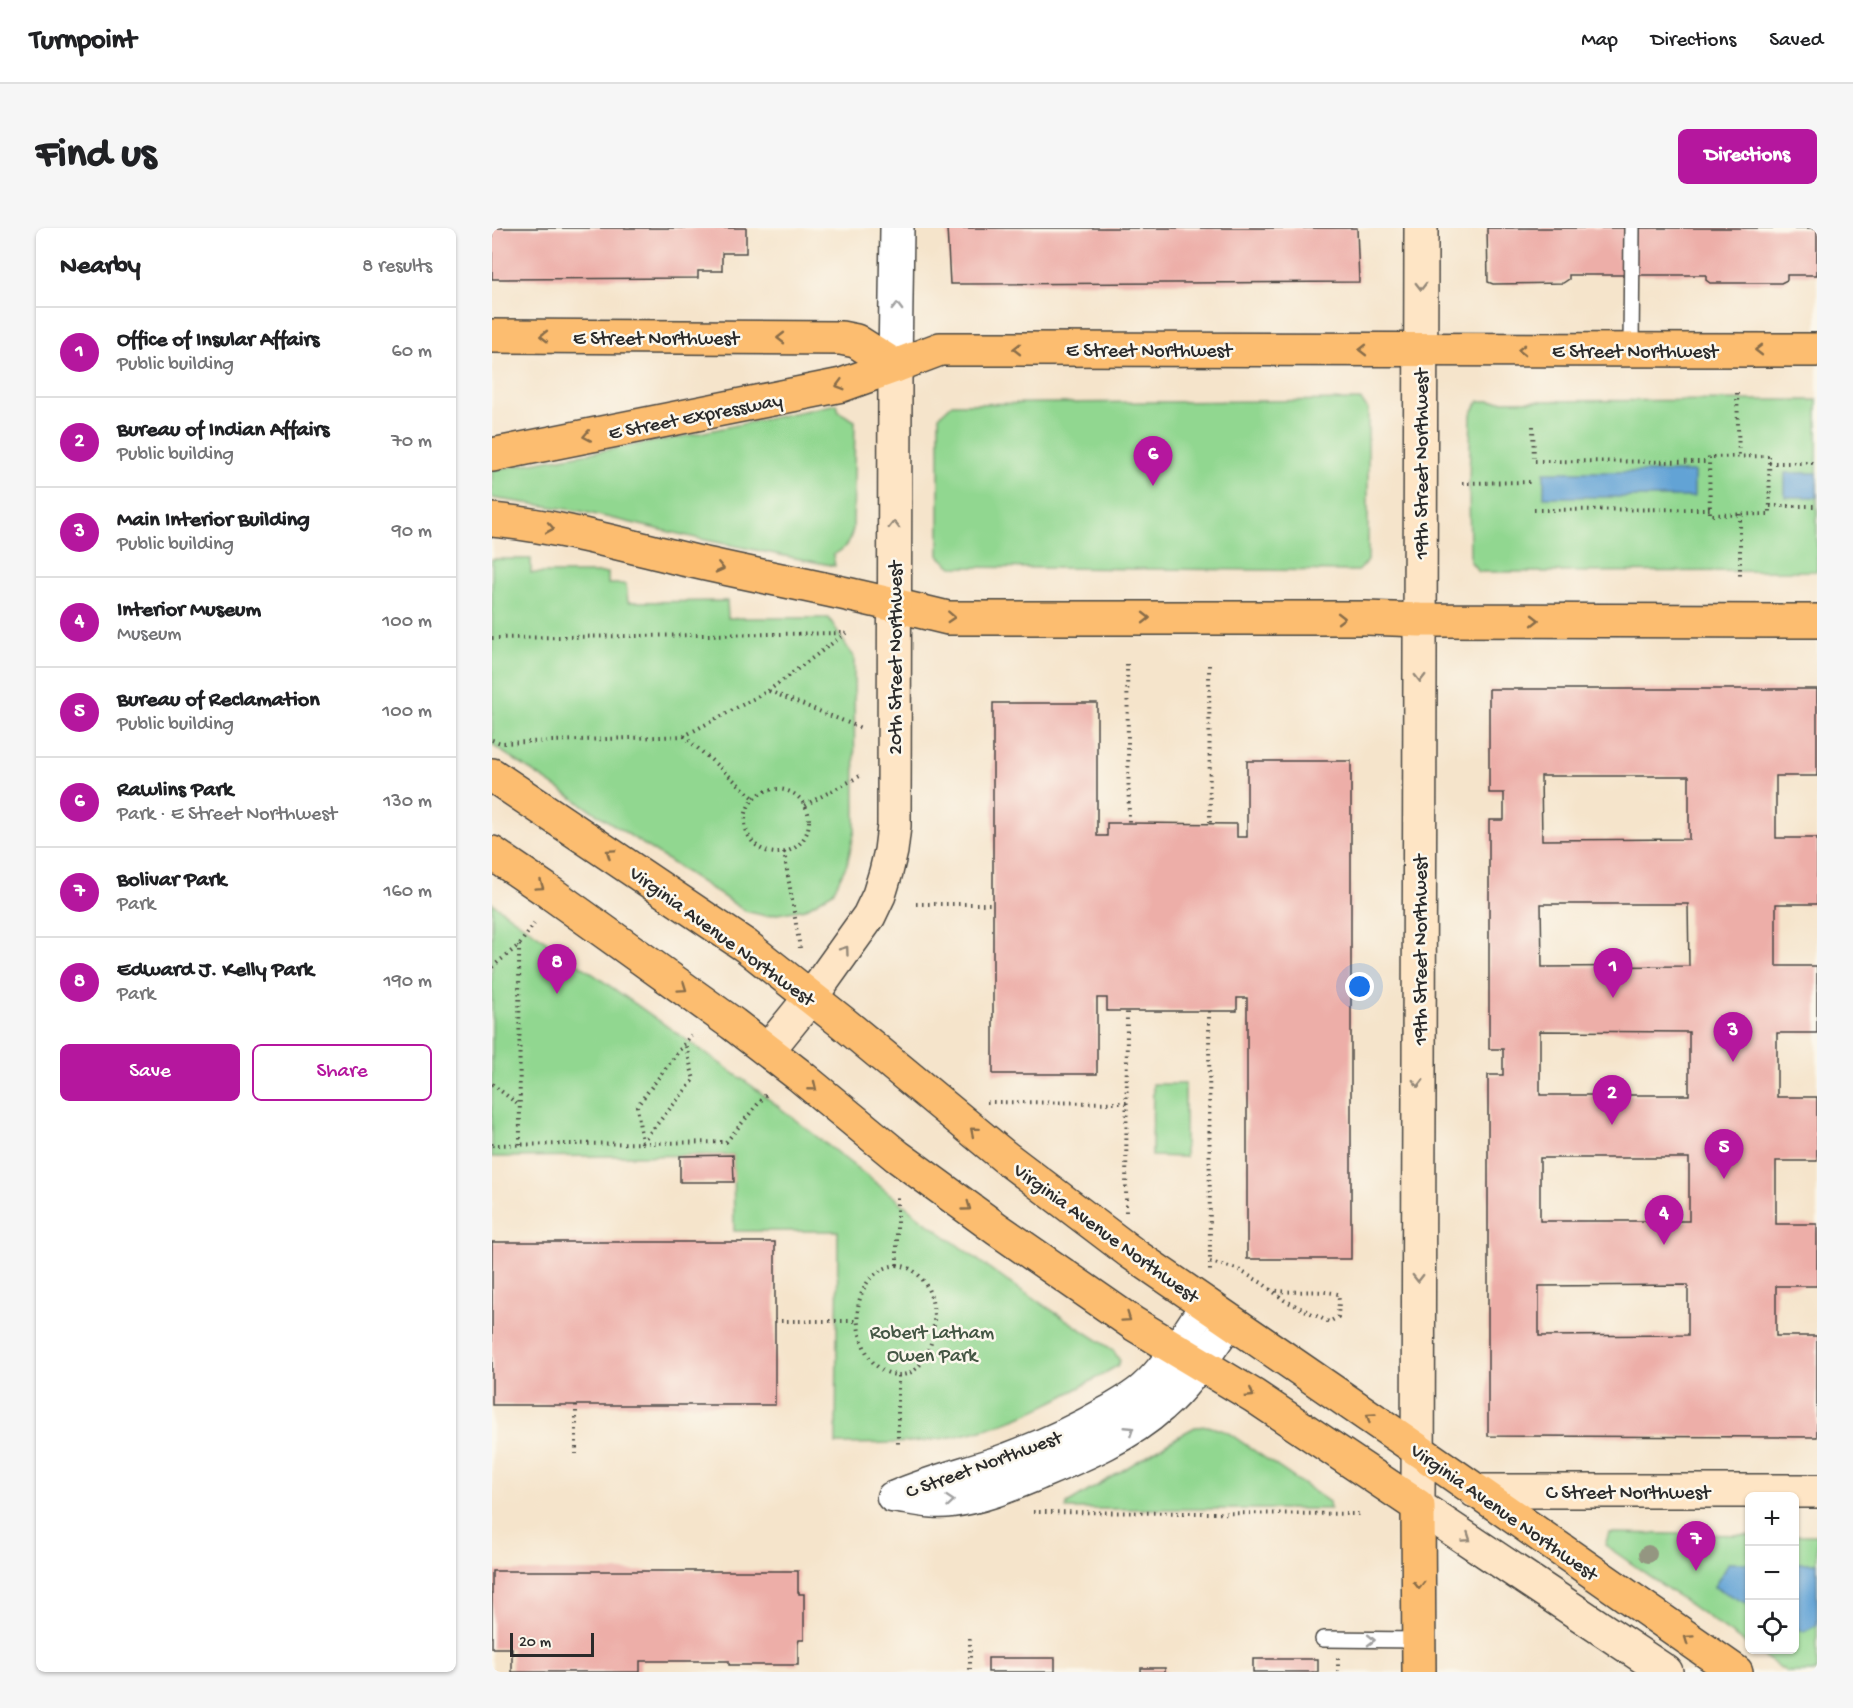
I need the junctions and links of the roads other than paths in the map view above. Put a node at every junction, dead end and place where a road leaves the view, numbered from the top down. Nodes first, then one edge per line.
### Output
1 (897, 228) edge
2 (1421, 228) edge
3 (1632, 228) edge
4 (492, 336) edge
5 (1631, 350) junction
6 (1817, 350) edge
7 (1421, 351) junction
8 (895, 366) junction
9 (492, 454) edge
10 (492, 520) edge
11 (894, 605) junction
12 (1420, 620) junction
13 (1817, 621) edge
14 (492, 775) edge
15 (492, 853) edge
16 (811, 997) junction
17 (768, 1050) junction
18 (1216, 1301) junction
19 (1188, 1356) junction
20 (1418, 1450) junction
21 (1475, 1491) junction
22 (1817, 1491) edge
23 (1418, 1506) junction
24 (1323, 1640) dead end
25 (1419, 1640) junction
26 (1419, 1672) edge
27 (1666, 1672) edge
28 (1736, 1672) edge

8 -> 1 street, 20th Street Northwest
2 -> 7 main road, 19th Street Northwest
3 - 5 lane
8 -> 4 main road, E Street Northwest
6 -> 5 main road, E Street Northwest
5 -> 7 main road, E Street Northwest
7 -> 8 main road, E Street Northwest
7 - 12 main road, 19th Street Northwest
8 -> 9 main road, E Street Expressway
11 -> 8 main road, 20th Street Northwest
10 -> 11 main road
11 -> 12 main road
16 -> 11 main road, 20th Street Northwest
12 -> 13 main road
12 -> 20 main road, 19th Street Northwest
16 -> 14 main road, Virginia Avenue Northwest
15 -> 17 main road
16 - 17 main road, 20th Street Northwest
18 -> 16 main road, Virginia Avenue Northwest
17 -> 19 main road
18 - 19 street, C Street Northwest
20 -> 18 main road, Virginia Avenue Northwest
19 -> 19 street, C Street Northwest
19 -> 23 main road
20 - 21 main road, Virginia Avenue Northwest
20 - 23 main road, 19th Street Northwest
21 - 22 main road, C Street Northwest
28 -> 21 main road, Virginia Avenue Northwest
23 -> 25 main road, 19th Street Northwest
23 -> 27 main road
24 -> 25 lane
25 - 26 main road, 19th Street Northwest

